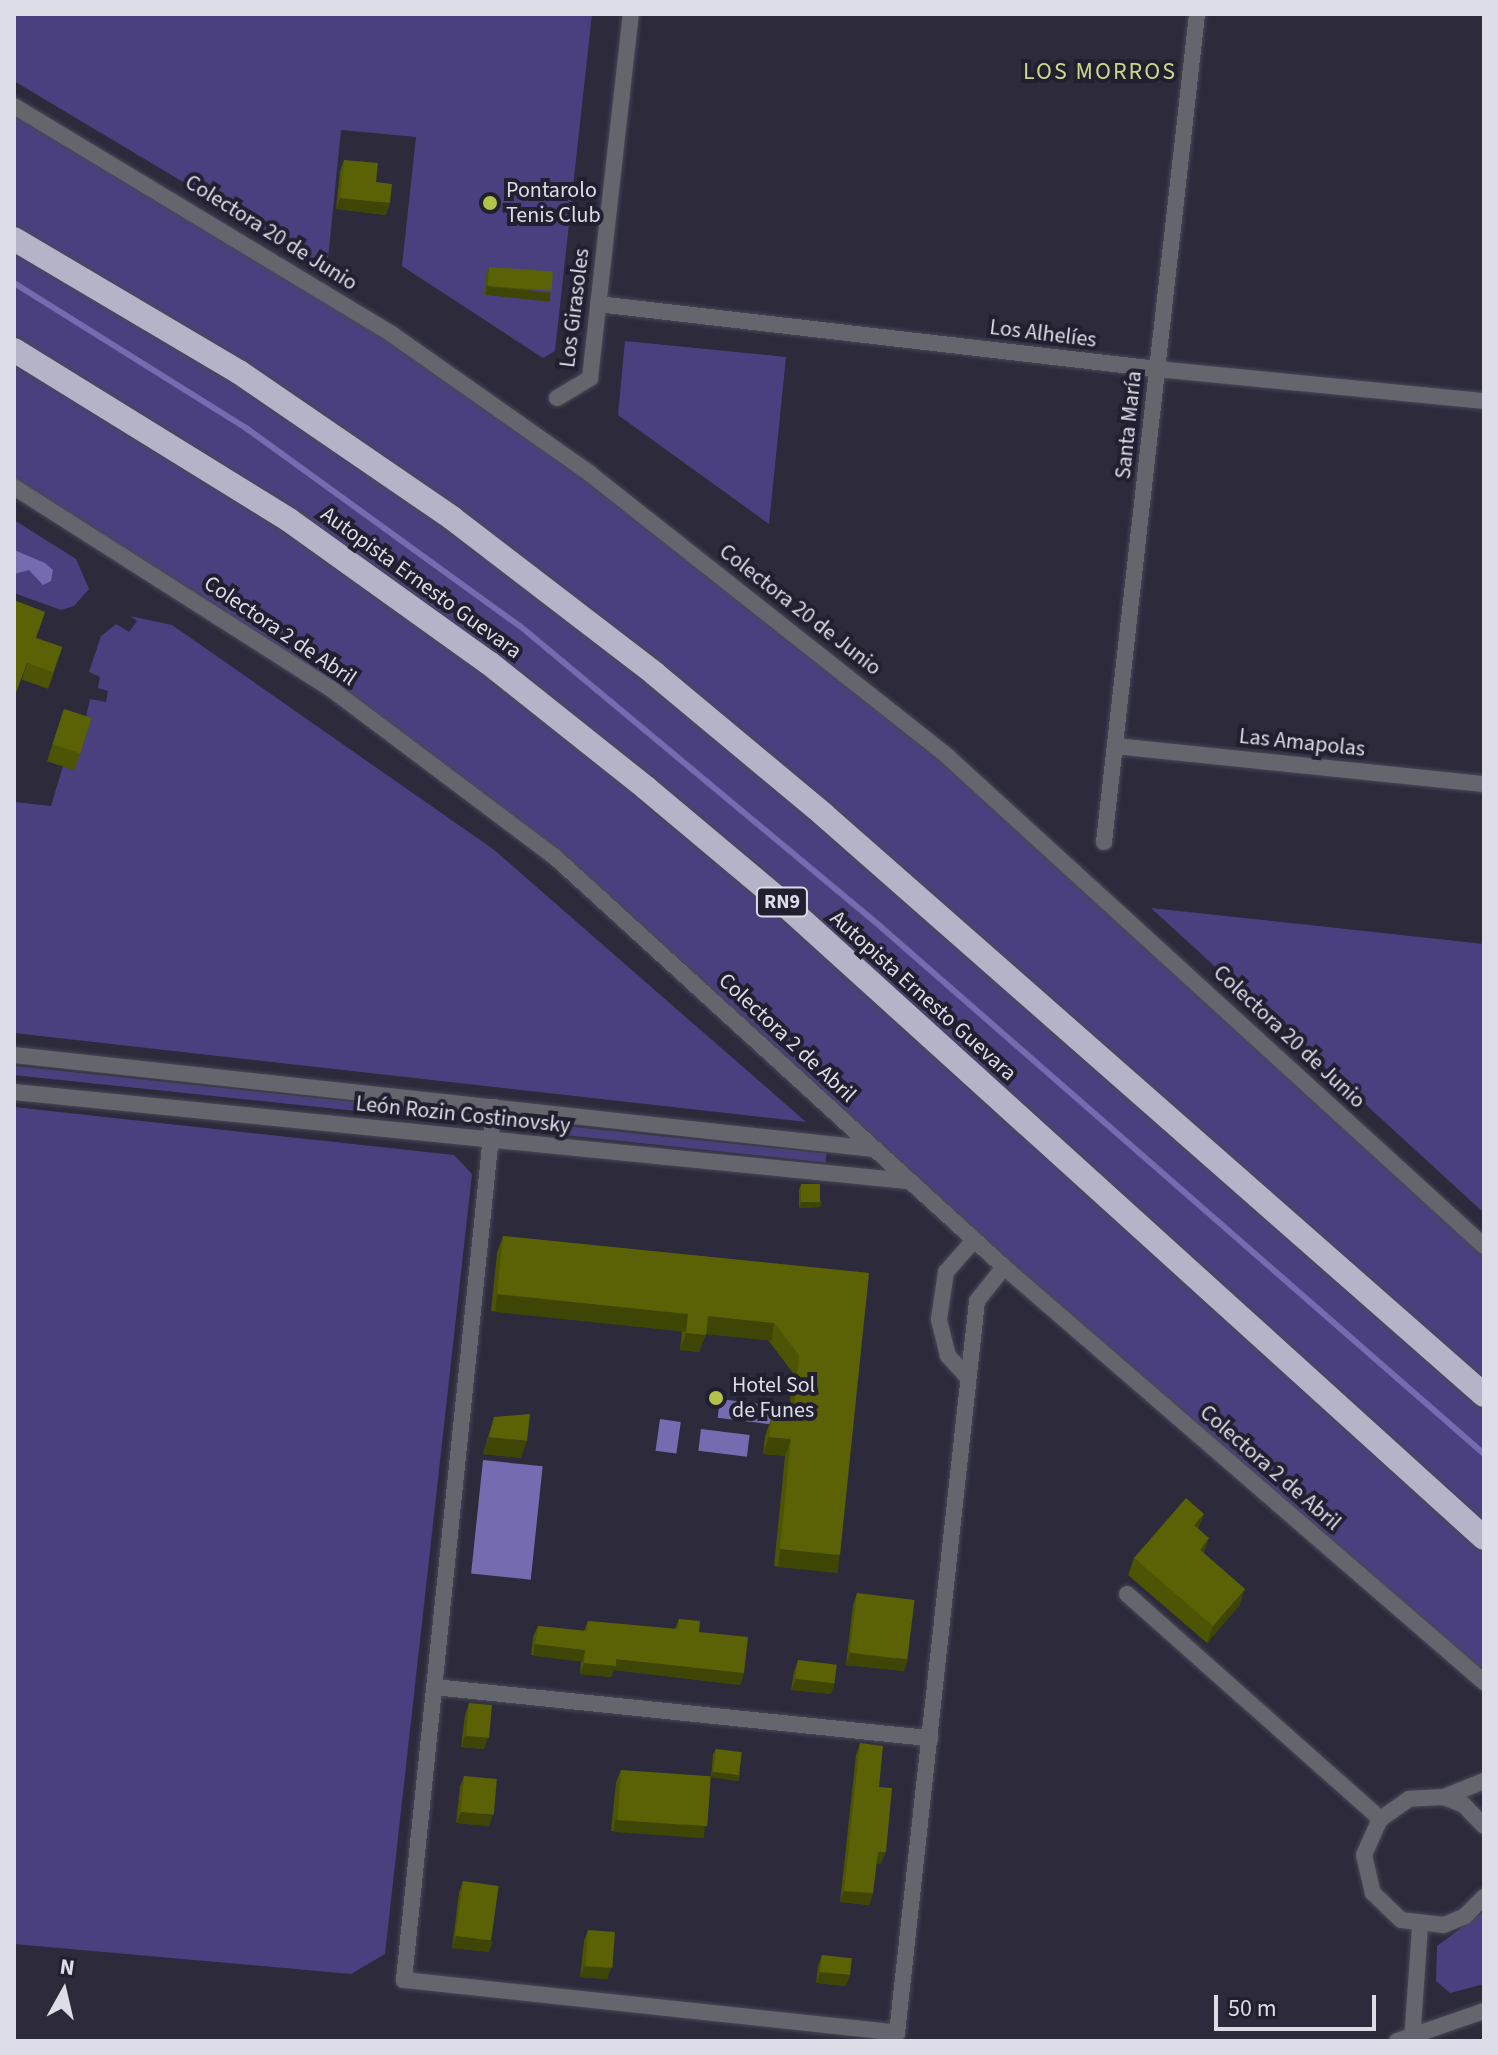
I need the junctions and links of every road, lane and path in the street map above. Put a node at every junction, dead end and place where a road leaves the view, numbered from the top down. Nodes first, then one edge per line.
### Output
1 (631, 14) edge
2 (1197, 14) edge
3 (14, 106) edge
4 (14, 239) edge
5 (598, 304) junction
6 (14, 350) edge
7 (1157, 369) junction
8 (557, 398) dead end
9 (1484, 401) edge
10 (14, 487) edge
11 (1115, 746) junction
12 (1484, 784) edge
13 (1104, 842) dead end
14 (14, 1055) edge
15 (14, 1092) edge
16 (494, 1107) junction
17 (491, 1140) junction
18 (874, 1149) junction
19 (908, 1181) junction
20 (974, 1240) junction
21 (1484, 1246) edge
22 (1004, 1267) junction
23 (968, 1378) junction
24 (1484, 1395) edge
25 (1484, 1538) edge
26 (1127, 1594) dead end
27 (1484, 1682) edge
28 (434, 1687) junction
29 (930, 1738) junction
30 (1484, 1781) edge
31 (1444, 1797) junction
32 (1380, 1819) junction
33 (1484, 1826) edge
34 (1484, 1897) edge
35 (1420, 1926) junction
36 (1484, 2011) edge
37 (1407, 2039) edge

1 - 5 street, Los Girasoles
2 - 7 street, Santa María
3 - 21 street, Colectora 20 de Junio
4 - 24 highway
5 - 7 street, Los Alhelíes
5 - 8 street, Los Girasoles
6 - 25 highway, Autopista Ernesto Guevara / RN9
7 - 9 street, Los Alhelíes
7 - 11 street, Santa María
10 - 18 street, Colectora 2 de Abril
11 - 12 street, Las Amapolas
11 - 13 street, Santa María
14 - 16 street, León Rozin Costinovsky
15 - 17 street, León Rozin Costinovsky
16 - 17 street
16 - 18 street, León Rozin Costinovsky
17 - 19 street, León Rozin Costinovsky
17 - 28 street
18 - 19 street, Colectora 2 de Abril
19 - 20 street, Colectora 2 de Abril
20 - 22 street, Colectora 2 de Abril
20 - 23 street
22 - 23 street
22 - 27 street, Colectora 2 de Abril
23 - 29 street
26 - 32 street
28 - 29 street
28 - 29 street
30 - 31 street
31 - 32 street
31 - 33 street
32 - 35 street
34 - 35 street
35 - 37 street
36 - 37 street

